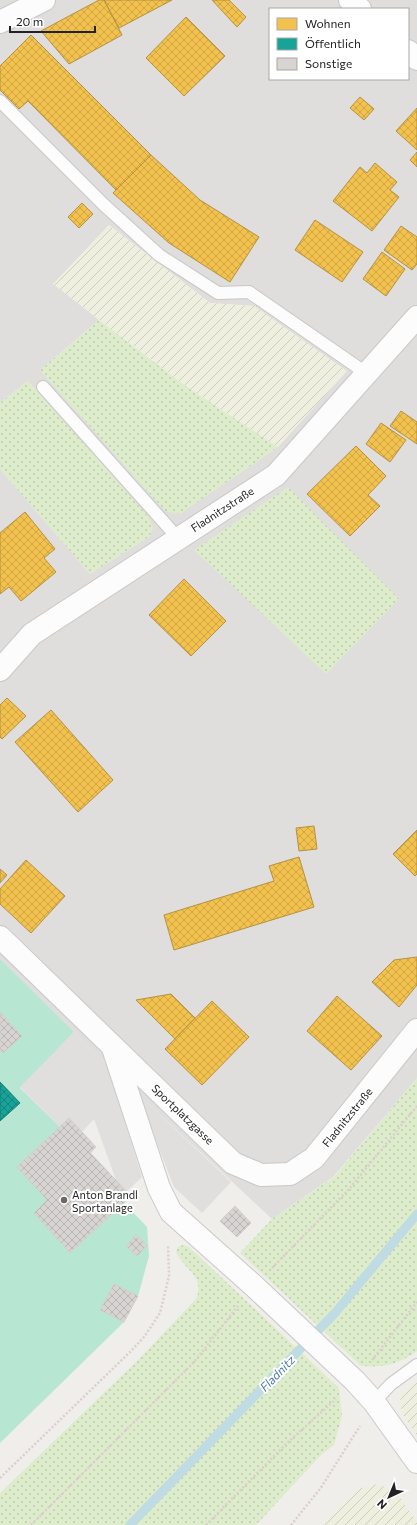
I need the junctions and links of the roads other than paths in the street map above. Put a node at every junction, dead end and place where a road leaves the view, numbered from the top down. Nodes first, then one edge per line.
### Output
1 (44, 0) edge
2 (350, 0) edge
3 (359, 8) edge
4 (0, 22) edge
5 (409, 52) edge
6 (417, 59) edge
7 (0, 100) edge
8 (417, 317) edge
9 (366, 373) junction
10 (43, 387) dead end
11 (178, 538) junction
12 (0, 670) edge
13 (0, 937) edge
14 (417, 1030) edge
15 (112, 1045) junction
16 (261, 1174) joint
17 (417, 1365) edge
18 (374, 1402) junction
19 (417, 1462) edge

1 - 4 street
2 - 3 street
5 - 6 street
7 - 9 lane
8 - 9 street, Fladnitzstraße
9 - 11 street, Fladnitzstraße
10 - 11 lane
11 - 12 street, Fladnitzstraße
13 - 15 street, Sportplatzgasse
14 - 16 street, Fladnitzstraße
15 - 16 street, Sportplatzgasse
15 - 18 street, Sportplatzgasse
17 - 18 lane
18 - 19 street

